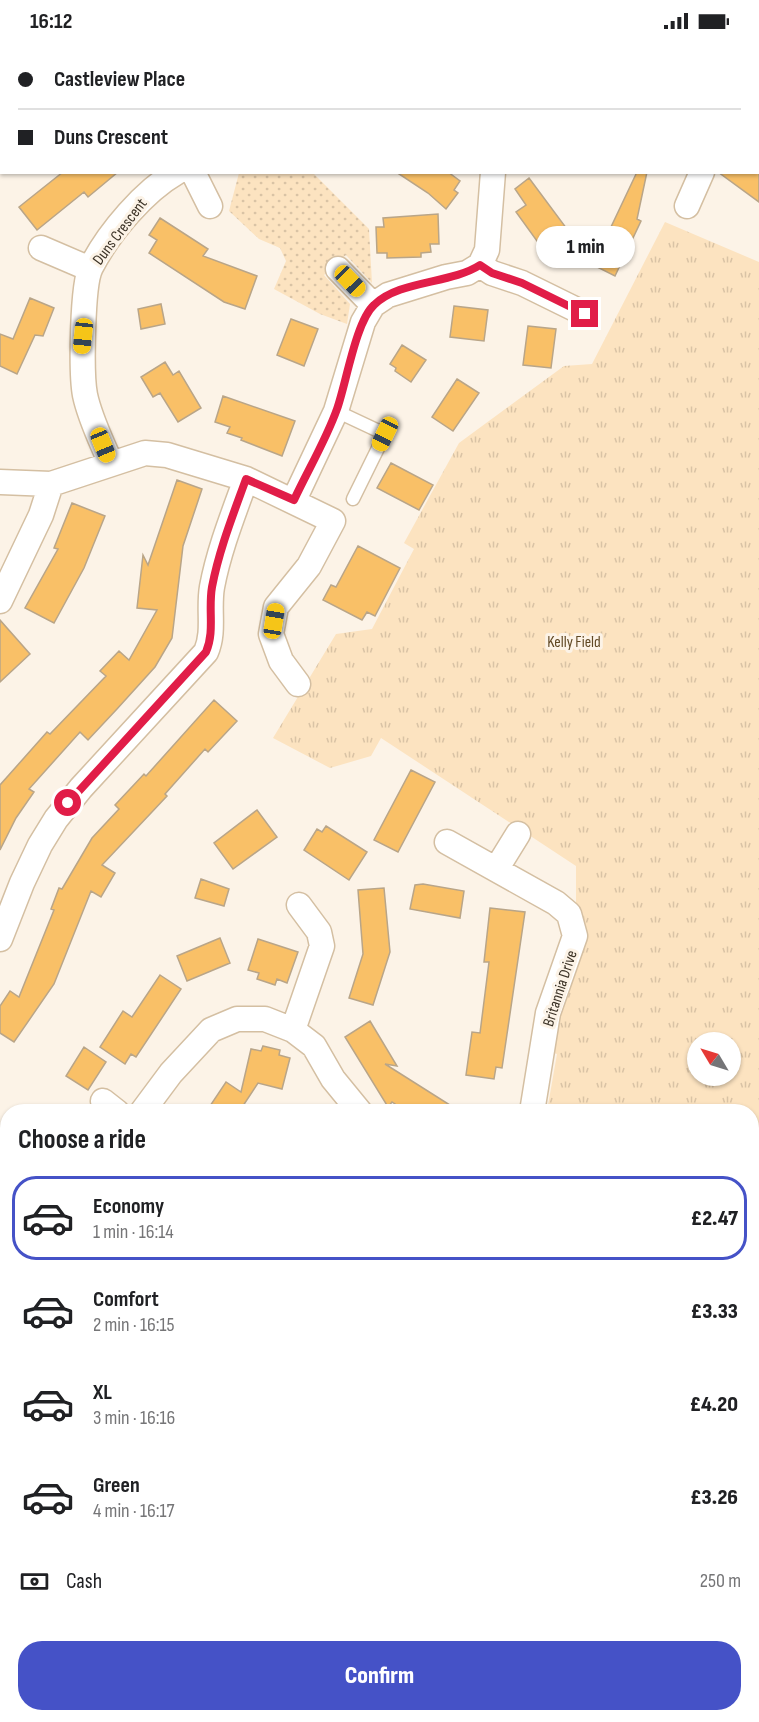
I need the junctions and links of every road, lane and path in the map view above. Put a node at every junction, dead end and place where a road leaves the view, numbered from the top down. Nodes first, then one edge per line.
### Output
1 (174, 174) edge
2 (194, 174) edge
3 (493, 174) edge
4 (701, 174) edge
5 (210, 206) dead end
6 (687, 206) dead end
7 (42, 248) dead end
8 (480, 265) junction
9 (90, 269) junction
10 (338, 269) dead end
11 (373, 305) junction
12 (585, 314) dead end
13 (336, 411) junction
14 (111, 464) junction
15 (246, 479) junction
16 (0, 482) edge
17 (51, 484) junction
18 (353, 499) dead end
19 (294, 500) junction
20 (0, 601) edge
21 (298, 684) dead end
22 (518, 834) dead end
23 (447, 842) dead end
24 (497, 868) junction
25 (299, 905) dead end
26 (0, 939) edge
27 (293, 1030) junction
28 (148, 1104) edge
29 (353, 1104) edge
30 (533, 1104) edge

1 - 9 street, Duns Crescent
2 - 5 street
3 - 8 street
4 - 6 street
7 - 9 street, Duns Crescent
8 - 11 street
8 - 12 street
9 - 14 street, Duns Crescent
10 - 11 street
11 - 13 street
13 - 18 lane
13 - 19 street
14 - 15 street
14 - 17 street
15 - 19 street
15 - 26 street
16 - 17 street
17 - 20 street
19 - 21 street
22 - 24 street
23 - 24 street, Britannia Drive
24 - 30 street, Britannia Drive
25 - 27 street
27 - 28 street
27 - 29 street

